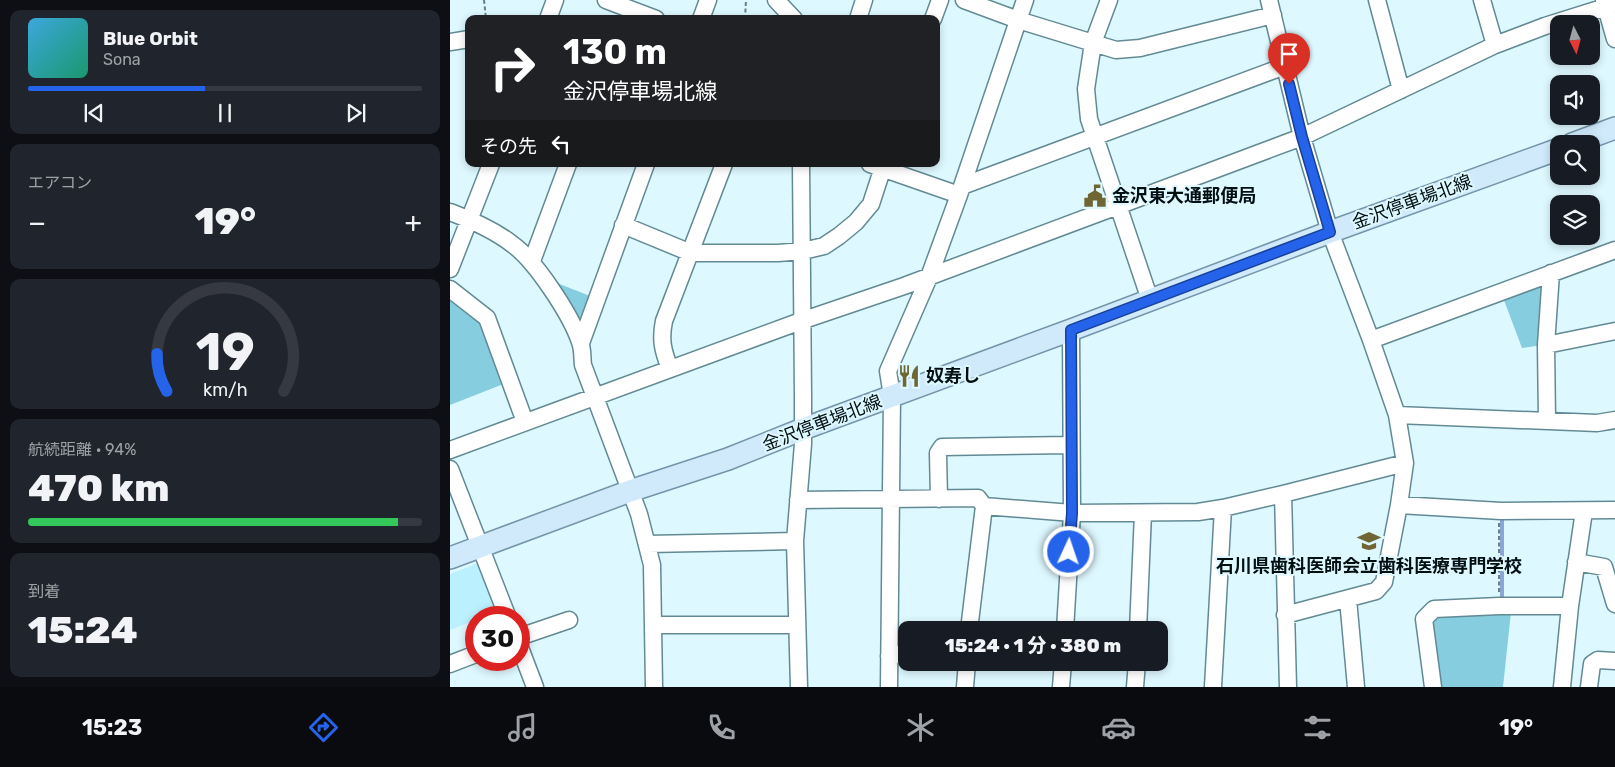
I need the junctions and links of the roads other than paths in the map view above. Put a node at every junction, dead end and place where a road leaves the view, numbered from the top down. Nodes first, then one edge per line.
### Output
1 (555, 0) edge
2 (708, 0) edge
3 (776, 0) edge
4 (864, 0) edge
5 (940, 0) edge
6 (964, 0) edge
7 (1025, 0) edge
8 (1109, 0) edge
9 (1377, 0) edge
10 (1482, 0) edge
11 (613, 1) edge
12 (1608, 4) edge
13 (1271, 7) edge
14 (549, 15) edge
15 (646, 15) edge
16 (702, 15) edge
17 (790, 15) edge
18 (859, 15) edge
19 (934, 15) edge
20 (1018, 20) junction
21 (1615, 39) edge
22 (465, 40) edge
23 (450, 42) edge
24 (1093, 43) junction
25 (1495, 45) junction
26 (1285, 66) junction
27 (1401, 90) junction
28 (1615, 128) edge
29 (1596, 135) edge
30 (1094, 137) junction
31 (1302, 137) junction
32 (1550, 151) edge
33 (490, 167) edge
34 (567, 167) edge
35 (645, 167) edge
36 (723, 167) edge
37 (801, 167) edge
38 (879, 167) edge
39 (886, 167) edge
40 (961, 190) junction
41 (1117, 207) junction
42 (450, 212) edge
43 (470, 220) junction
44 (623, 225) junction
45 (1330, 232) junction
46 (1615, 250) edge
47 (803, 251) junction
48 (691, 253) junction
49 (532, 261) junction
50 (450, 269) edge
51 (1551, 273) junction
52 (929, 277) junction
53 (450, 289) edge
54 (1150, 300) junction
55 (802, 322) junction
56 (1071, 330) junction
57 (1615, 331) edge
58 (1371, 340) junction
59 (581, 343) junction
60 (1546, 345) junction
61 (670, 369) junction
62 (892, 396) junction
63 (594, 397) junction
64 (1397, 415) junction
65 (1615, 420) edge
66 (1547, 421) junction
67 (525, 422) junction
68 (803, 429) junction
69 (1071, 445) junction
70 (450, 450) edge
71 (1405, 463) junction
72 (450, 469) edge
73 (630, 491) junction
74 (1283, 494) junction
75 (890, 499) junction
76 (939, 499) junction
77 (798, 500) junction
78 (1399, 505) junction
79 (984, 506) junction
80 (1223, 508) junction
81 (1615, 510) edge
82 (1584, 511) junction
83 (1072, 513) junction
84 (1143, 513) junction
85 (795, 541) junction
86 (647, 544) junction
87 (479, 546) junction
88 (450, 558) edge
89 (1576, 562) junction
90 (1348, 599) junction
91 (1615, 604) edge
92 (503, 606) edge
93 (1570, 606) junction
94 (1285, 615) junction
95 (568, 620) dead end
96 (971, 621) edge
97 (1066, 621) edge
98 (1138, 621) edge
99 (653, 625) junction
100 (797, 625) junction
101 (530, 633) edge
102 (898, 654) edge
103 (889, 656) junction
104 (465, 658) edge
105 (1615, 661) edge
106 (450, 664) edge
107 (529, 671) edge
108 (966, 671) edge
109 (1062, 671) edge
110 (1136, 671) edge
111 (535, 687) edge
112 (654, 687) edge
113 (799, 687) edge
114 (889, 687) edge
115 (965, 687) edge
116 (1061, 687) edge
117 (1136, 687) edge
118 (1213, 687) edge
119 (1288, 687) edge
120 (1356, 687) edge
121 (1433, 687) edge
122 (1562, 687) edge
123 (1589, 687) edge

1 - 14 street
2 - 16 street
3 - 17 street
4 - 18 street
5 - 19 street
6 - 20 street
7 - 20 street
8 - 24 street
9 - 27 street
10 - 25 street
11 - 15 street
12 - 21 street
12 - 25 street
13 - 24 street
13 - 26 street
20 - 24 street
20 - 40 street
22 - 23 street
24 - 30 street
25 - 27 street
26 - 30 street
26 - 31 street
27 - 31 street
28 - 29 main road
30 - 40 street
30 - 41 street
31 - 41 street
31 - 45 street
32 - 45 main road, 金沢停車場北線
33 - 43 street
34 - 49 street
35 - 44 street
36 - 48 street
37 - 47 street
38 - 47 street
39 - 40 street
40 - 52 street
41 - 52 street
41 - 54 street
42 - 43 street
43 - 49 street
43 - 50 street
44 - 48 street
44 - 59 street
45 - 54 main road, 金沢停車場北線
45 - 58 street
46 - 51 street
47 - 48 street
47 - 55 street
48 - 61 street
49 - 59 street
51 - 58 street
51 - 60 street
52 - 55 street
52 - 62 street
53 - 67 street
54 - 56 main road, 金沢停車場北線
55 - 61 street
55 - 68 street
56 - 62 main road, 金沢停車場北線
56 - 69 street
57 - 60 street
58 - 64 street
59 - 63 street
60 - 66 street
61 - 63 street
62 - 68 main road, 金沢停車場北線
62 - 75 street
63 - 67 street
63 - 73 street
64 - 66 street
64 - 71 street
65 - 66 street
67 - 70 street
68 - 73 main road, 金沢停車場北線
68 - 77 street
69 - 76 street
69 - 83 street
71 - 74 street
71 - 78 street
72 - 87 street
73 - 86 street
73 - 87 main road, 金沢停車場北線
74 - 80 street
74 - 94 street
75 - 76 street
75 - 77 street
75 - 103 street
76 - 79 street
77 - 85 street
78 - 82 street
78 - 90 street
79 - 83 street
79 - 96 street
80 - 84 street
80 - 118 street
81 - 82 street
82 - 89 street
83 - 84 street
83 - 97 street
84 - 98 street
85 - 86 street
85 - 100 street
86 - 99 street
87 - 88 main road, 金沢停車場北線
87 - 92 street
89 - 91 street
89 - 93 street
90 - 94 street
90 - 120 street
93 - 121 street
93 - 122 street
94 - 119 street
95 - 101 street
99 - 100 street
99 - 112 street
100 - 113 street
102 - 103 street
103 - 114 street
104 - 106 street
105 - 123 street
107 - 111 street
108 - 115 street
109 - 116 street
110 - 117 street

